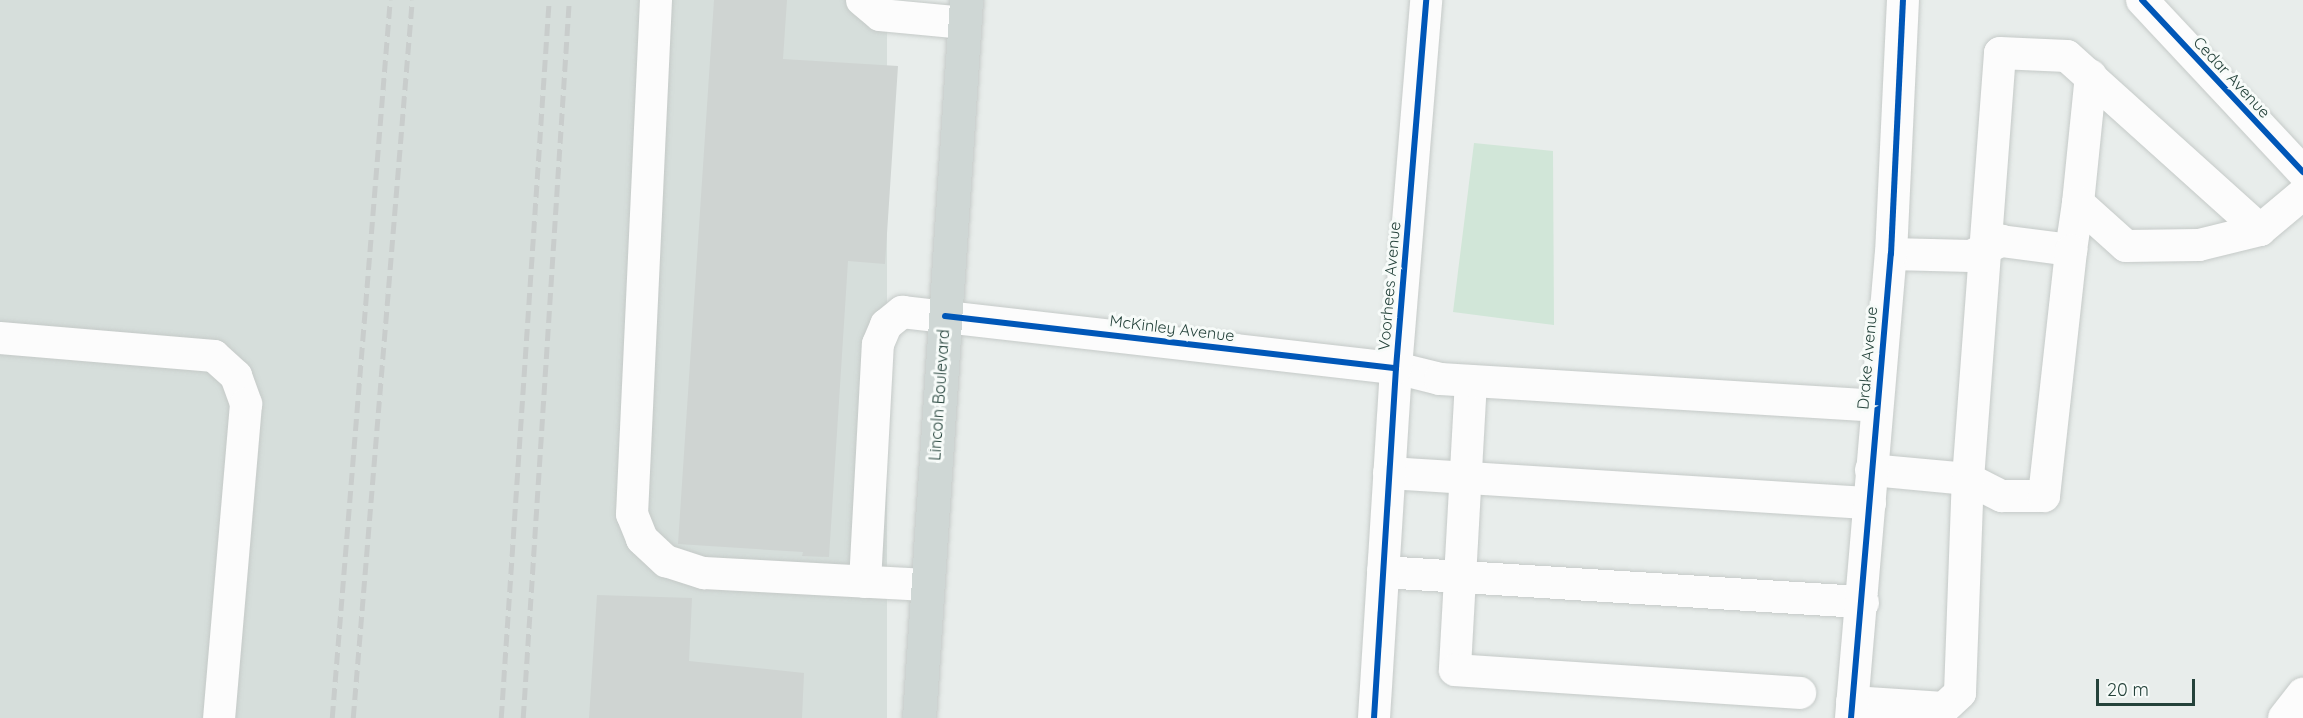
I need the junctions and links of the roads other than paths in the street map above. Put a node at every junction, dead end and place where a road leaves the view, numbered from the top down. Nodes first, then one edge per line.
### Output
1 (656, 0) edge
2 (862, 0) edge
3 (1426, 0) edge
4 (2142, 0) edge
5 (1905, 4) edge
6 (965, 11) edge
7 (2091, 76) junction
8 (2303, 172) edge
9 (2303, 194) edge
10 (2078, 203) junction
11 (2260, 230) junction
12 (1984, 249) junction
13 (2071, 250) junction
14 (1891, 254) junction
15 (945, 316) junction
16 (0, 338) edge
17 (1396, 368) junction
18 (1471, 381) junction
19 (1876, 406) junction
20 (1871, 470) junction
21 (1389, 473) junction
22 (1466, 476) junction
23 (1968, 479) junction
24 (1870, 503) junction
25 (1383, 572) junction
26 (1460, 576) junction
27 (865, 582) junction
28 (927, 585) junction
29 (1863, 602) junction
30 (1800, 693) dead end
31 (1851, 710) edge
32 (219, 718) edge
33 (919, 718) edge
34 (1374, 718) edge

1 - 27 street
2 - 6 street
3 - 17 street, Voorhees Avenue
4 - 8 street, Cedar Avenue
5 - 14 street, Drake Avenue
6 - 15 main road, Lincoln Boulevard
7 - 10 street
7 - 11 street
7 - 12 street
9 - 11 street
10 - 11 street
10 - 13 street
12 - 13 street
12 - 14 street
12 - 23 street
13 - 23 street
14 - 19 street, Drake Avenue
15 - 17 street, McKinley Avenue
15 - 27 street, McKinley Avenue
15 - 28 main road, Lincoln Boulevard
16 - 32 street
17 - 18 street, McKinley Avenue
17 - 21 street, Voorhees Avenue
18 - 19 street, McKinley Avenue
18 - 22 street
19 - 20 street, Drake Avenue
20 - 23 street
20 - 24 street, Drake Avenue
21 - 22 street
21 - 25 street, Voorhees Avenue
22 - 24 street
22 - 26 street
23 - 31 street
24 - 29 street, Drake Avenue
25 - 26 street
25 - 34 street, Voorhees Avenue
26 - 29 street
26 - 30 street
27 - 28 street
28 - 33 main road, Lincoln Boulevard
29 - 31 street, Drake Avenue

